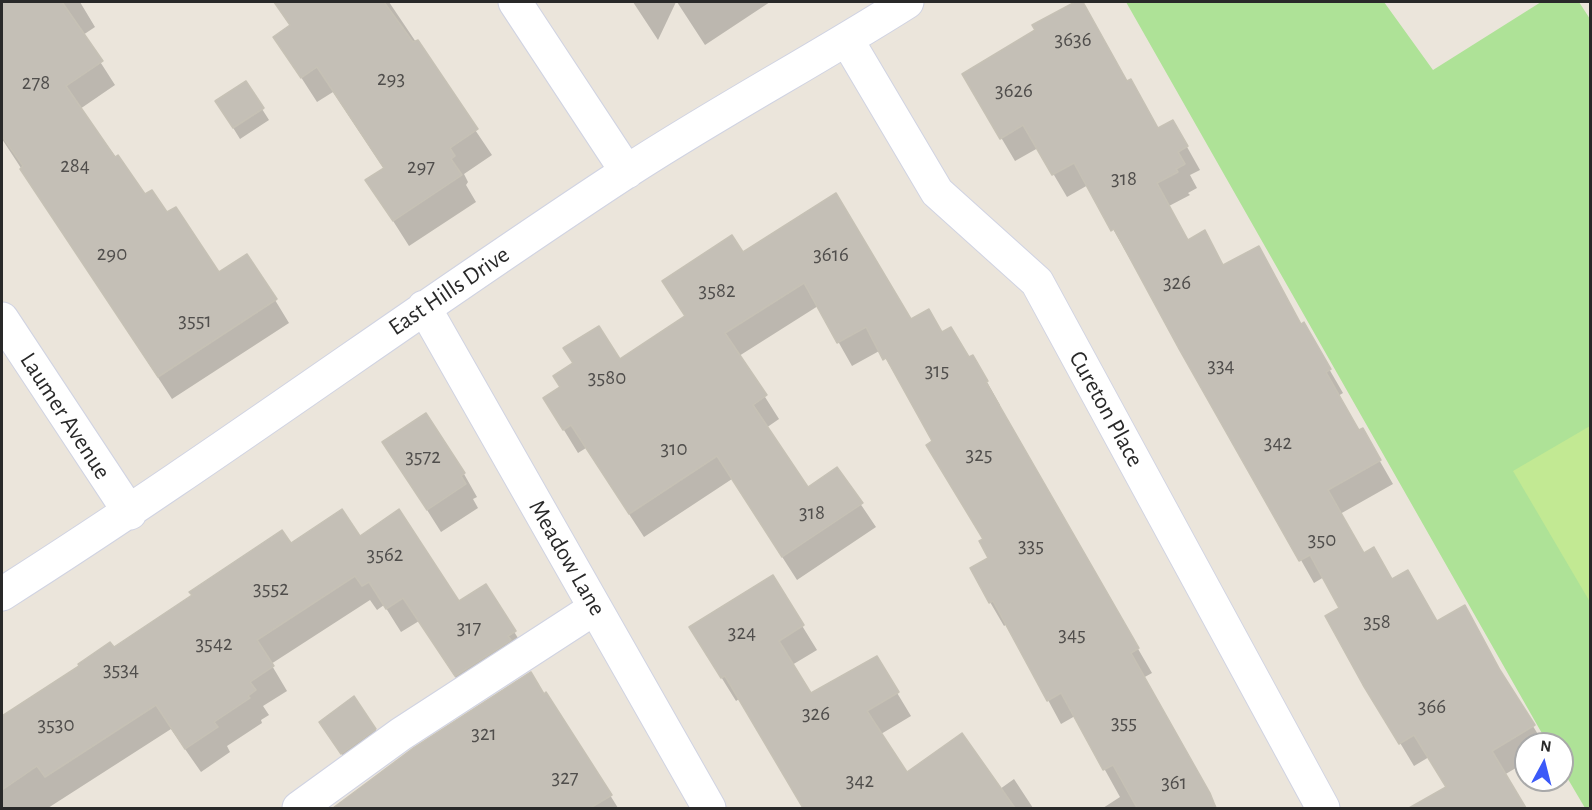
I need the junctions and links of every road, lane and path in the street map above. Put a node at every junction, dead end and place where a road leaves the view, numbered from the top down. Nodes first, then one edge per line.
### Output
1 (515, 2) edge
2 (907, 2) edge
3 (847, 40) junction
4 (627, 172) junction
5 (424, 307) junction
6 (2, 318) edge
7 (130, 513) junction
8 (2, 594) edge
9 (595, 608) junction
10 (299, 808) edge
11 (710, 808) edge
12 (1323, 808) edge

1 - 4 street
2 - 3 street, East Hills Drive
3 - 4 street, East Hills Drive
3 - 12 street, Cureton Place
4 - 5 street, East Hills Drive
5 - 7 street, East Hills Drive
5 - 9 street, Meadow Lane
6 - 7 street, Laumer Avenue
7 - 8 street, East Hills Drive
9 - 10 street
9 - 11 street, Meadow Lane

